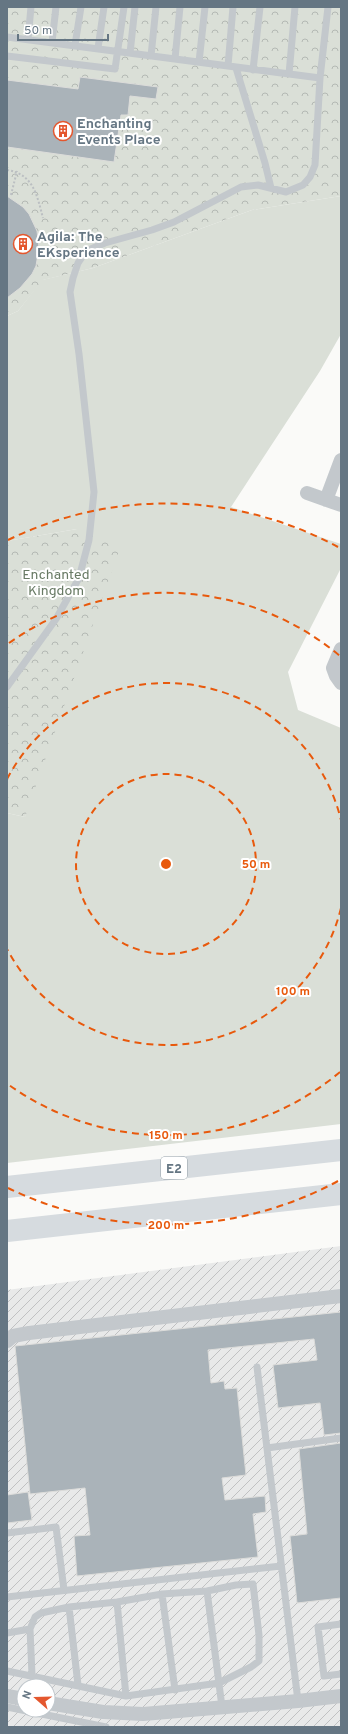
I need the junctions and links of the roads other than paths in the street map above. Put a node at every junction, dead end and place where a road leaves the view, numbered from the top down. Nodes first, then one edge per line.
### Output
1 (31, 7) edge
2 (56, 7) edge
3 (81, 7) edge
4 (104, 7) edge
5 (124, 7) edge
6 (135, 7) edge
7 (156, 7) edge
8 (180, 7) edge
9 (205, 7) edge
10 (233, 7) edge
11 (260, 7) edge
12 (296, 7) edge
13 (328, 7) edge
14 (7, 37) edge
15 (28, 39) junction
16 (52, 42) junction
17 (75, 45) junction
18 (98, 48) junction
19 (118, 52) junction
20 (130, 53) junction
21 (7, 56) edge
22 (151, 56) junction
23 (175, 59) junction
24 (199, 62) junction
25 (228, 66) junction
26 (236, 68) junction
27 (253, 70) junction
28 (290, 74) junction
29 (320, 78) junction
30 (271, 188) junction
31 (341, 460) edge
32 (307, 494) dead end
33 (326, 500) junction
34 (341, 505) edge
35 (341, 649) edge
36 (341, 683) edge
37 (7, 687) edge
38 (341, 1150) edge
39 (7, 1187) edge
40 (341, 1194) edge
41 (7, 1231) edge
42 (341, 1296) edge
43 (7, 1341) edge
44 (257, 1367) dead end
45 (341, 1438) edge
46 (267, 1448) junction
47 (7, 1533) edge
48 (281, 1566) junction
49 (64, 1590) junction
50 (207, 1591) junction
51 (162, 1594) junction
52 (7, 1597) edge
53 (117, 1602) junction
54 (69, 1607) junction
55 (341, 1624) edge
56 (30, 1629) junction
57 (7, 1633) edge
58 (7, 1670) edge
59 (341, 1674) edge
60 (32, 1675) junction
61 (219, 1683) junction
62 (78, 1685) junction
63 (175, 1690) junction
64 (126, 1696) junction
65 (341, 1696) edge
66 (298, 1701) junction
67 (56, 1704) edge
68 (7, 1707) edge
69 (222, 1707) junction
70 (106, 1727) edge

1 - 15 lane
2 - 16 lane
3 - 17 lane
4 - 18 lane
5 - 19 lane
6 - 20 lane
7 - 22 lane
8 - 23 lane
9 - 24 lane
10 - 25 lane
11 - 27 lane
12 - 28 lane
13 - 29 lane
14 - 15 lane
15 - 16 lane
16 - 17 lane
17 - 18 lane
18 - 19 lane
19 - 20 lane
19 - 21 lane
20 - 22 lane
22 - 23 lane
23 - 24 lane
24 - 25 lane
25 - 26 lane
26 - 27 lane
26 - 30 lane
27 - 28 lane
28 - 29 lane
29 - 30 lane
30 - 37 lane
31 - 33 street
32 - 33 street
33 - 34 street
35 - 36 street
38 - 39 highway, E2
40 - 41 highway
42 - 43 street
44 - 46 lane
45 - 46 lane
46 - 48 lane
47 - 49 lane
48 - 49 lane
48 - 66 lane
49 - 52 lane
50 - 51 lane
50 - 61 lane
50 - 61 lane
51 - 53 lane
51 - 63 lane
53 - 54 lane
53 - 64 lane
54 - 56 lane
54 - 62 lane
55 - 59 lane
56 - 57 lane
56 - 60 lane
58 - 60 lane
60 - 62 lane
61 - 63 lane
61 - 69 lane
62 - 64 lane
63 - 64 lane
65 - 66 street
66 - 69 street
67 - 69 street
68 - 70 lane

